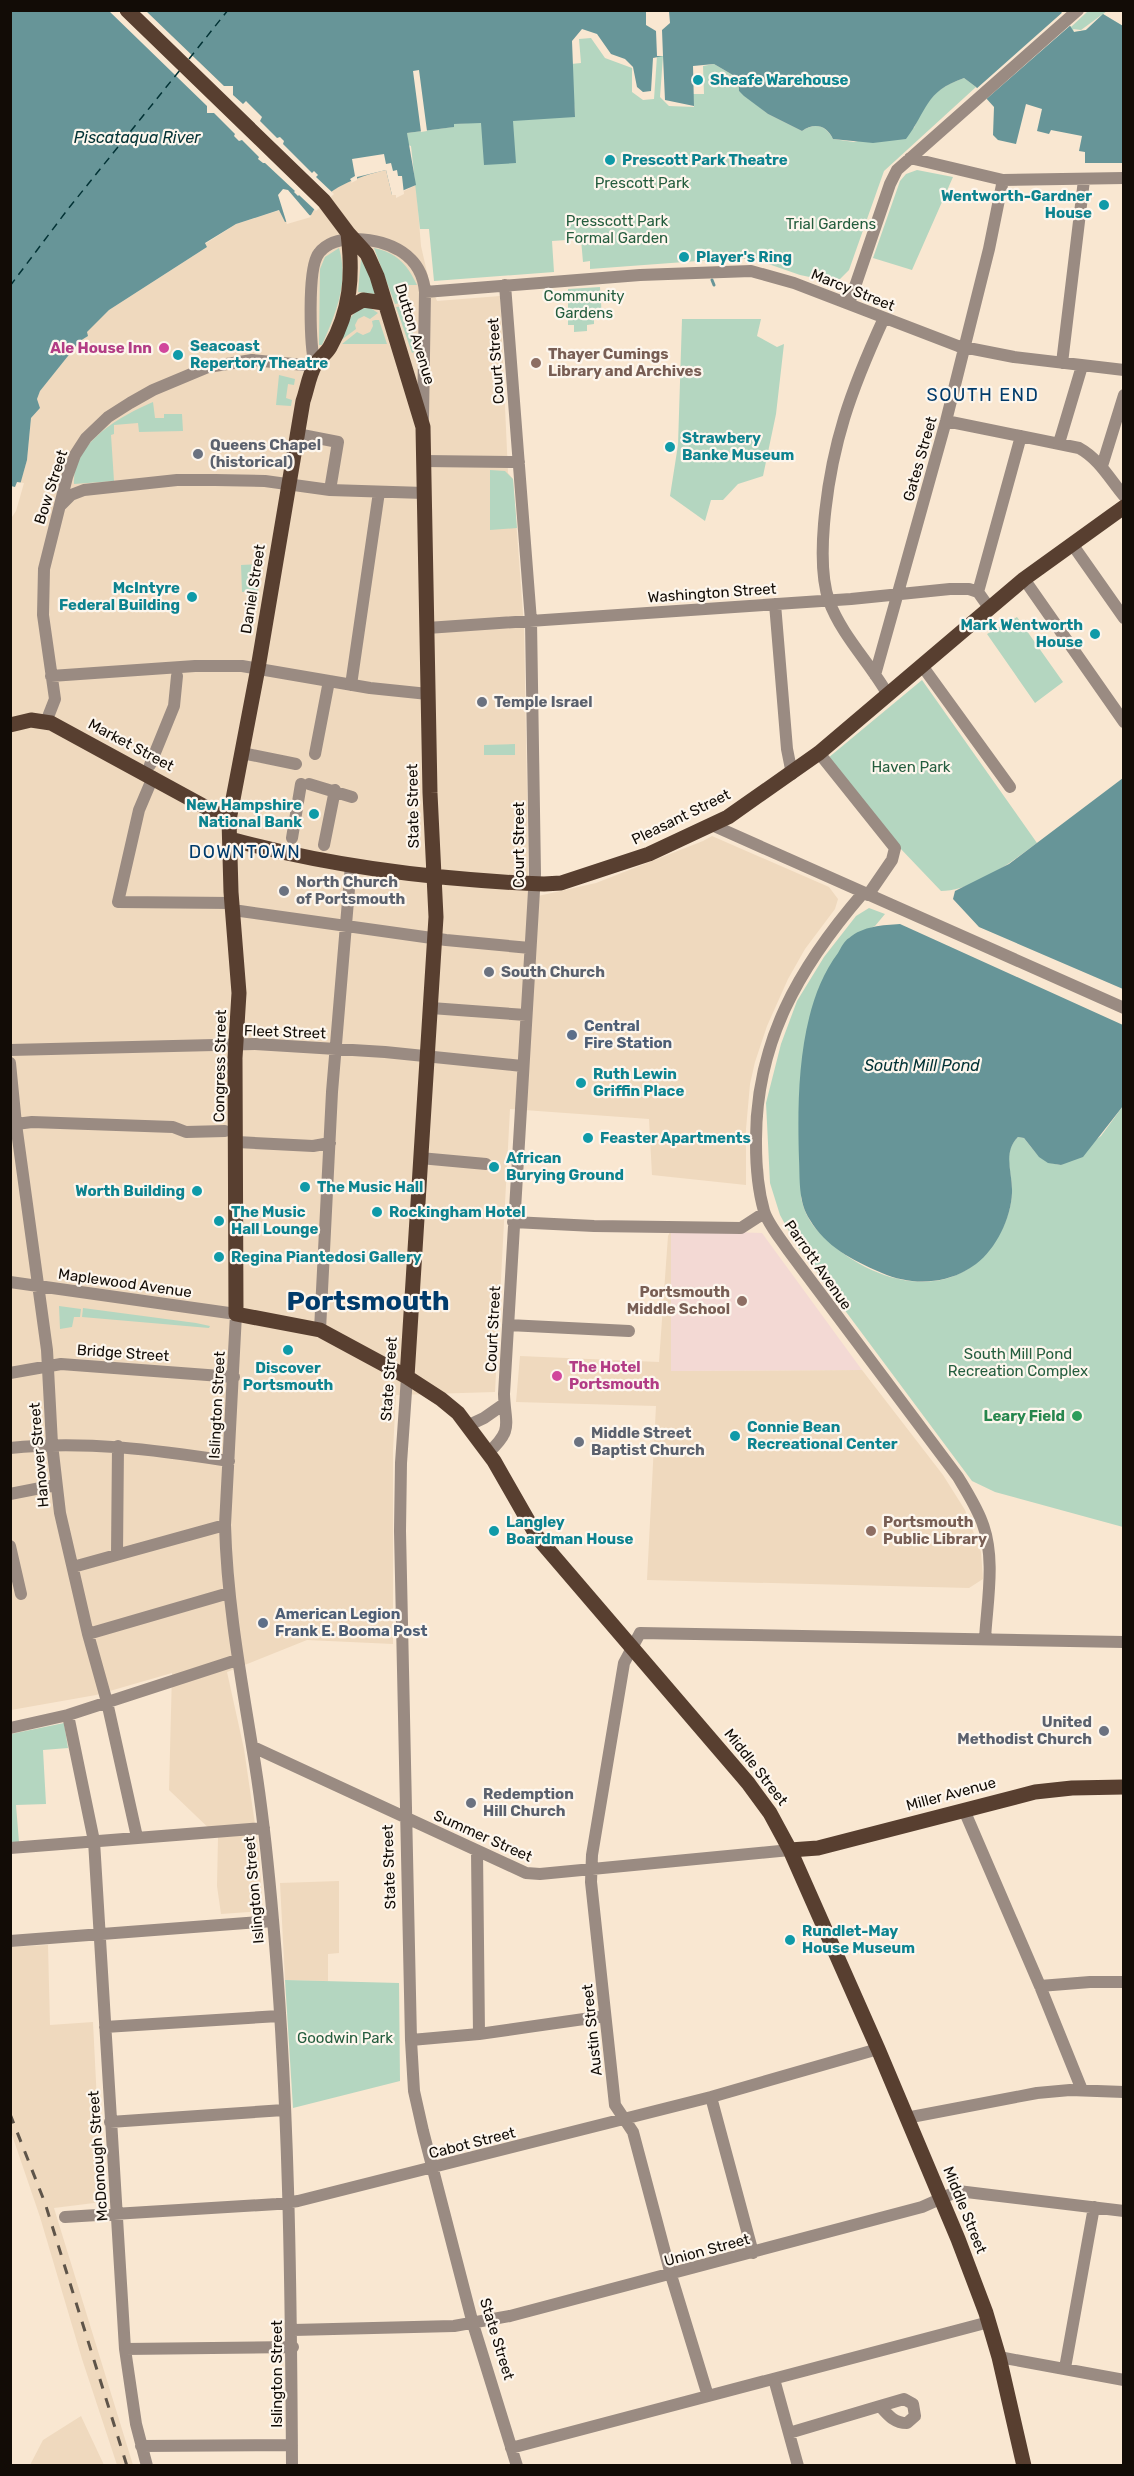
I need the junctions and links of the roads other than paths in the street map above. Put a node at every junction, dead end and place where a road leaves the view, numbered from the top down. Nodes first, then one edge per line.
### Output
1 (127, 10) edge
2 (1076, 12) edge
3 (910, 158) junction
4 (1124, 178) edge
5 (1003, 180) junction
6 (1084, 180) junction
7 (342, 237) junction
8 (505, 285) junction
9 (424, 292) junction
10 (384, 303) junction
11 (849, 303) junction
12 (347, 309) junction
13 (884, 318) junction
14 (964, 347) junction
15 (1062, 363) junction
16 (315, 366) junction
17 (1082, 366) junction
18 (1124, 370) edge
19 (1124, 395) edge
20 (946, 421) junction
21 (423, 427) junction
22 (297, 434) junction
23 (1021, 436) junction
24 (1059, 443) junction
25 (424, 461) junction
26 (519, 462) junction
27 (1102, 466) junction
28 (289, 484) junction
29 (330, 490) junction
30 (379, 492) junction
31 (424, 493) junction
32 (1122, 507) edge
33 (57, 514) junction
34 (1072, 544) junction
35 (1024, 579) junction
36 (978, 592) junction
37 (898, 594) junction
38 (828, 600) junction
39 (775, 604) junction
40 (990, 609) junction
41 (1124, 618) edge
42 (531, 621) junction
43 (427, 628) junction
44 (923, 667) junction
45 (258, 668) junction
46 (875, 675) junction
47 (51, 676) junction
48 (177, 676) dead end
49 (329, 681) junction
50 (351, 685) junction
51 (428, 694) junction
52 (888, 695) junction
53 (46, 722) junction
54 (1124, 722) edge
55 (10, 725) edge
56 (242, 753) junction
57 (819, 753) junction
58 (315, 754) dead end
59 (296, 764) dead end
60 (152, 771) junction
61 (792, 774) junction
62 (1011, 787) dead end
63 (335, 790) junction
64 (352, 797) dead end
65 (229, 820) junction
66 (712, 825) junction
67 (292, 838) dead end
68 (230, 839) junction
69 (324, 845) dead end
70 (351, 865) junction
71 (433, 875) junction
72 (534, 884) junction
73 (865, 894) junction
74 (232, 906) junction
75 (346, 925) junction
76 (435, 939) junction
77 (530, 948) junction
78 (431, 1008) junction
79 (1124, 1008) edge
80 (526, 1015) junction
81 (237, 1045) junction
82 (336, 1049) junction
83 (10, 1050) edge
84 (428, 1057) junction
85 (10, 1063) edge
86 (522, 1066) junction
87 (15, 1127) edge
88 (225, 1131) dead end
89 (237, 1142) junction
90 (330, 1143) junction
91 (420, 1158) junction
92 (486, 1164) dead end
93 (764, 1213) junction
94 (513, 1222) junction
95 (10, 1282) edge
96 (39, 1285) junction
97 (236, 1314) junction
98 (508, 1325) junction
99 (320, 1330) junction
100 (629, 1331) dead end
101 (410, 1334) junction
102 (381, 1362) junction
103 (48, 1366) junction
104 (10, 1372) edge
105 (234, 1377) junction
106 (407, 1377) junction
107 (504, 1404) junction
108 (470, 1425) junction
109 (52, 1444) junction
110 (118, 1446) junction
111 (10, 1448) edge
112 (488, 1453) junction
113 (229, 1461) junction
114 (56, 1485) junction
115 (10, 1494) edge
116 (225, 1525) junction
117 (10, 1546) edge
118 (117, 1554) junction
119 (73, 1567) junction
120 (229, 1593) junction
121 (21, 1594) dead end
122 (88, 1634) junction
123 (985, 1639) junction
124 (1124, 1642) edge
125 (632, 1649) junction
126 (237, 1660) junction
127 (107, 1702) junction
128 (68, 1716) junction
129 (10, 1728) edge
130 (253, 1747) junction
131 (1124, 1787) edge
132 (964, 1810) junction
133 (406, 1818) junction
134 (264, 1828) junction
135 (137, 1837) junction
136 (94, 1841) junction
137 (10, 1848) edge
138 (790, 1850) junction
139 (477, 1851) junction
140 (591, 1869) junction
141 (273, 1921) junction
142 (100, 1934) junction
143 (10, 1941) edge
144 (1124, 1982) edge
145 (1040, 1986) junction
146 (279, 2016) junction
147 (605, 2016) junction
148 (105, 2027) junction
149 (479, 2034) junction
150 (411, 2040) junction
151 (878, 2049) junction
152 (1082, 2090) junction
153 (1124, 2092) edge
154 (711, 2097) junction
155 (284, 2110) junction
156 (906, 2118) junction
157 (624, 2119) junction
158 (110, 2122) junction
159 (432, 2168) junction
160 (942, 2199) junction
161 (288, 2203) junction
162 (1094, 2207) junction
163 (1124, 2211) edge
164 (117, 2215) junction
165 (65, 2217) dead end
166 (753, 2253) junction
167 (671, 2275) junction
168 (989, 2322) junction
169 (473, 2324) junction
170 (293, 2330) junction
171 (293, 2347) junction
172 (125, 2349) junction
173 (999, 2357) junction
174 (1065, 2368) junction
175 (774, 2379) junction
176 (1124, 2380) edge
177 (708, 2396) junction
178 (880, 2406) dead end
179 (789, 2433) junction
180 (292, 2445) junction
181 (141, 2446) junction
182 (511, 2448) junction
183 (147, 2466) edge
184 (292, 2466) edge
185 (517, 2466) edge
186 (798, 2466) edge
187 (1024, 2466) edge

1 - 7 main road
2 - 3 street
3 - 5 street
3 - 11 street
4 - 6 street
5 - 6 street
5 - 14 street, Gates Street
6 - 15 street
7 - 9 street, State Street
7 - 10 main road, Dutton Avenue
7 - 12 main road, Daniel Street
7 - 16 street
8 - 9 street, Marcy Street
8 - 11 street, Marcy Street
8 - 26 street, Court Street
9 - 21 street, State Street
10 - 12 main road
10 - 21 main road, Dutton Avenue
11 - 13 street, Marcy Street
12 - 16 main road, Daniel Street
13 - 14 street, Marcy Street
13 - 38 street
14 - 15 street, Marcy Street
14 - 20 street, Gates Street
15 - 17 street, Marcy Street
16 - 22 main road, Daniel Street
16 - 33 street, Bow Street
17 - 18 street, Marcy Street
17 - 24 street
19 - 27 street
20 - 23 street
20 - 37 street, Gates Street
21 - 25 main road, State Street
22 - 28 main road, Daniel Street
22 - 29 street
23 - 24 street
23 - 36 street
24 - 27 street
25 - 26 street
25 - 31 main road, State Street
26 - 42 street, Court Street
27 - 32 street
28 - 29 street
28 - 33 street
28 - 45 main road, Daniel Street
29 - 30 street
30 - 31 street
30 - 50 street
31 - 43 main road, State Street
32 - 34 main road, Pleasant Street
33 - 47 street, Bow Street
34 - 35 main road, Pleasant Street
34 - 41 street
35 - 40 main road, Pleasant Street
35 - 54 street
36 - 37 street, Washington Street
36 - 40 street
37 - 38 street, Washington Street
37 - 46 street, Gates Street
38 - 39 street, Washington Street
38 - 46 street
39 - 42 street, Washington Street
39 - 61 street
40 - 44 main road, Pleasant Street
42 - 43 street, Washington Street
42 - 72 street, Court Street
43 - 51 main road, State Street
44 - 52 main road, Pleasant Street
44 - 62 street
45 - 47 street
45 - 49 street
45 - 56 main road, Daniel Street
46 - 52 street
47 - 53 street, Bow Street
48 - 60 street
49 - 50 street
49 - 58 street
50 - 51 street
51 - 71 main road, State Street
52 - 57 main road, Pleasant Street
53 - 55 main road
53 - 60 main road, Market Street
56 - 59 street
56 - 65 main road, Daniel Street
57 - 61 main road, Pleasant Street
57 - 73 street, Parrott Avenue
60 - 65 main road, Market Street
60 - 74 street
61 - 66 main road, Pleasant Street
63 - 64 street
63 - 67 street
63 - 69 street
65 - 68 main road, Congress Street
66 - 72 main road, Pleasant Street
66 - 73 street
68 - 70 main road, Pleasant Street
68 - 74 main road, Congress Street
70 - 71 main road, Pleasant Street
70 - 75 street
71 - 72 main road, Pleasant Street
71 - 76 main road, State Street
72 - 77 street, Court Street
73 - 79 street
73 - 93 street, Parrott Avenue
74 - 75 street
74 - 81 main road, Congress Street
75 - 76 street
75 - 82 street
76 - 77 street
76 - 78 main road, State Street
77 - 80 street, Court Street
78 - 80 street
78 - 84 main road, State Street
80 - 86 street, Court Street
81 - 82 street, Fleet Street
81 - 83 street, Fleet Street
81 - 89 main road, Congress Street
82 - 84 street, Fleet Street
82 - 90 street
84 - 86 street, Fleet Street
84 - 91 main road, State Street
85 - 87 street, Hanover Street
86 - 94 street, Court Street
87 - 88 street
87 - 96 street, Hanover Street
89 - 90 street
89 - 97 main road, Congress Street
90 - 99 street
91 - 92 street
91 - 101 main road, State Street
93 - 94 street
93 - 123 street, Parrott Avenue
94 - 98 street, Court Street
95 - 96 street, Maplewood Avenue
96 - 97 street, Maplewood Avenue
96 - 103 street, Hanover Street
97 - 99 main road, Middle Street
97 - 105 street, Islington Street
98 - 100 street
98 - 107 street, Court Street
99 - 102 main road, Middle Street
101 - 102 main road
101 - 106 main road, State Street
102 - 106 main road, Middle Street
103 - 104 street, Bridge Street
103 - 105 street, Bridge Street
103 - 109 street, Hanover Street
105 - 113 street, Islington Street
106 - 108 main road, Middle Street
106 - 133 street, State Street
107 - 108 street
107 - 112 street, Court Street
108 - 112 main road, Middle Street
109 - 110 street
109 - 111 street
109 - 114 street, Hanover Street
110 - 113 street
110 - 118 street
112 - 125 main road, Middle Street
113 - 116 street, Islington Street
114 - 115 street
114 - 119 street, Hanover Street
116 - 118 street
116 - 120 street, Islington Street
117 - 121 street
118 - 119 street
119 - 122 street, Hanover Street
120 - 122 street
120 - 126 street, Islington Street
122 - 127 street, Hanover Street
123 - 124 street
123 - 125 street
125 - 138 main road, Middle Street
125 - 140 street, Austin Street
126 - 127 street
126 - 130 street, Islington Street
127 - 128 street
127 - 135 street, Hanover Street
128 - 129 street
128 - 136 street, McDonough Street
130 - 133 street, Summer Street
130 - 134 street, Islington Street
131 - 132 main road, Miller Avenue
132 - 138 main road, Miller Avenue
132 - 145 street
133 - 139 street, Summer Street
133 - 150 street, State Street
134 - 135 street
134 - 141 street, Islington Street
135 - 136 street
136 - 137 street
136 - 142 street, McDonough Street
138 - 140 street, Summer Street
138 - 151 main road, Middle Street
139 - 140 street, Summer Street
139 - 149 street
140 - 147 street, Austin Street
141 - 142 street
141 - 146 street, Islington Street
142 - 143 street
142 - 148 street, McDonough Street
144 - 145 street
145 - 152 street
146 - 148 street
146 - 155 street, Islington Street
147 - 149 street
147 - 157 street, Austin Street
148 - 158 street, McDonough Street
149 - 150 street
150 - 159 street, State Street
151 - 154 street, Cabot Street
151 - 156 main road, Middle Street
152 - 153 street
152 - 156 street
154 - 157 street, Cabot Street
154 - 166 street
155 - 158 street
155 - 161 street, Islington Street
156 - 160 main road, Middle Street
157 - 159 street, Cabot Street
157 - 167 street, Austin Street
158 - 164 street, McDonough Street
159 - 161 street, Cabot Street
159 - 169 street, State Street
160 - 162 street, Union Street
160 - 166 street, Union Street
160 - 168 main road, Middle Street
161 - 164 street, Cabot Street
161 - 170 street, Islington Street
162 - 163 street, Union Street
162 - 174 street
164 - 165 street, Cabot Street
164 - 172 street, McDonough Street
166 - 167 street, Union Street
167 - 169 street, Union Street
167 - 177 street, Austin Street
168 - 173 main road, Middle Street
168 - 175 street
169 - 170 street, Union Street
169 - 182 street, State Street
170 - 171 street, Islington Street
171 - 172 street
171 - 180 street, Islington Street
172 - 181 street, McDonough Street
173 - 174 street
173 - 187 main road, Middle Street
174 - 176 street
175 - 177 street
175 - 179 street
177 - 182 street
178 - 179 street
179 - 186 street
180 - 181 street
180 - 184 street, Islington Street
181 - 183 street, McDonough Street
182 - 185 street, State Street

